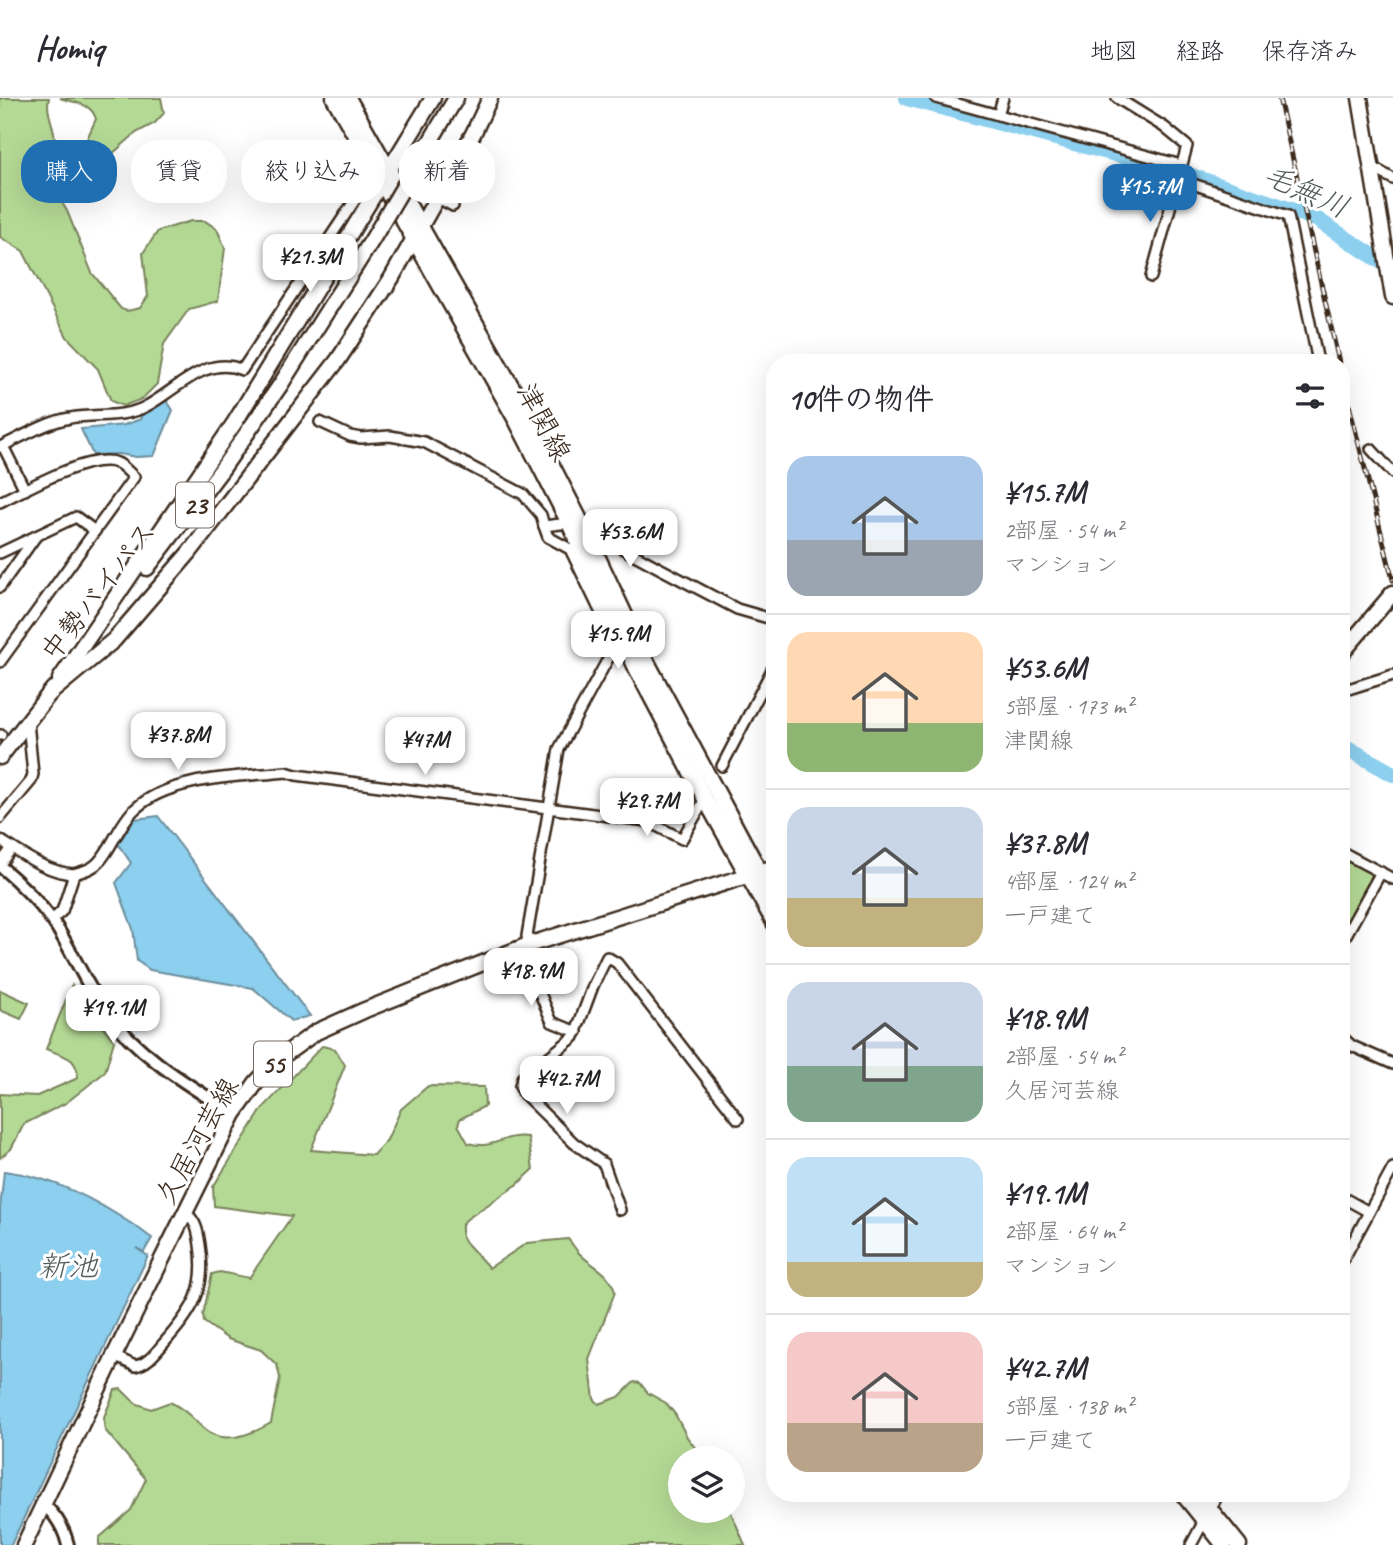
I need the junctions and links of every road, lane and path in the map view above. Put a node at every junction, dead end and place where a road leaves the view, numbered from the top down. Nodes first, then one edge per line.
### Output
1 (334, 98) edge
2 (348, 98) edge
3 (433, 98) edge
4 (456, 98) edge
5 (490, 98) edge
6 (936, 98) edge
7 (1003, 98) edge
8 (1117, 98) edge
9 (1360, 98) edge
10 (998, 115) junction
11 (358, 140) edge
12 (468, 140) edge
13 (1373, 167) junction
14 (1180, 172) junction
15 (386, 177) junction
16 (1393, 179) edge
17 (353, 203) edge
18 (435, 203) edge
19 (447, 203) edge
20 (453, 206) dead end
21 (417, 232) junction
22 (1389, 258) edge
23 (1151, 277) dead end
24 (1393, 297) edge
25 (1316, 354) edge
26 (320, 422) dead end
27 (2, 447) edge
28 (1371, 449) dead end
29 (1393, 473) edge
30 (25, 490) junction
31 (0, 502) edge
32 (569, 523) junction
33 (544, 526) junction
34 (584, 528) junction
35 (95, 531) junction
36 (36, 536) junction
37 (0, 553) edge
38 (0, 587) edge
39 (1393, 593) edge
40 (766, 617) edge
41 (1350, 644) edge
42 (0, 662) edge
43 (1393, 675) edge
44 (766, 681) edge
45 (1350, 688) edge
46 (49, 694) junction
47 (28, 722) junction
48 (0, 757) edge
49 (722, 766) dead end
50 (705, 799) junction
51 (550, 808) junction
52 (0, 818) edge
53 (0, 840) edge
54 (12, 848) junction
55 (1350, 856) edge
56 (0, 865) edge
57 (766, 870) edge
58 (1381, 872) junction
59 (74, 874) junction
60 (754, 874) junction
61 (1393, 879) edge
62 (766, 889) edge
63 (766, 903) edge
64 (52, 920) junction
65 (1350, 928) edge
66 (525, 946) junction
67 (577, 1032) junction
68 (1350, 1044) edge
69 (1393, 1065) edge
70 (234, 1114) junction
71 (738, 1119) dead end
72 (1393, 1168) edge
73 (1350, 1202) edge
74 (620, 1210) dead end
75 (184, 1212) junction
76 (1369, 1212) junction
77 (1350, 1247) edge
78 (114, 1356) junction
79 (1192, 1502) edge
80 (1201, 1502) edge
81 (1214, 1502) edge
82 (44, 1504) junction
83 (1207, 1516) junction
84 (24, 1545) edge
85 (68, 1545) edge
86 (1191, 1545) edge
87 (1224, 1545) edge
88 (1239, 1545) edge

1 - 11 main road, 津関線
2 - 15 main road, 津関線
3 - 15 main road
4 - 46 main road, 中勢バイパス / 23, bridge
5 - 12 main road
6 - 10 street
7 - 10 street
8 - 14 street
9 - 13 main road
10 - 14 street
13 - 16 street
13 - 22 main road
14 - 23 street
14 - 25 street
15 - 21 main road, 津関線
15 - 46 main road
17 - 27 street
18 - 21 main road
19 - 20 street
21 - 32 main road, 津関線
21 - 34 main road, 津関線
21 - 46 main road
22 - 24 main road
26 - 33 street
27 - 30 street
28 - 29 street
30 - 31 street
30 - 35 street
32 - 33 street
32 - 34 street
32 - 50 main road, 津関線
33 - 51 street
34 - 40 street
34 - 60 main road, 津関線
35 - 36 street
35 - 42 street
36 - 37 street
36 - 38 street
39 - 41 main road
43 - 45 street
44 - 49 street
46 - 47 main road, 中勢バイパス / 23
47 - 48 main road, 中勢バイパス / 23
47 - 52 street
50 - 51 street
50 - 60 main road, 津関線
51 - 59 street
51 - 66 street
53 - 54 street
54 - 56 street
54 - 59 street
55 - 58 street
56 - 64 street
57 - 60 main road, 久居河芸線 / 55
58 - 61 street
58 - 65 street
59 - 64 street
60 - 62 main road, 津関線
60 - 63 main road, 津関線
60 - 66 main road, 久居河芸線 / 55
64 - 70 street
66 - 67 street
66 - 70 main road, 久居河芸線 / 55
67 - 71 street
67 - 74 street
68 - 69 street
70 - 75 main road, 久居河芸線 / 55
72 - 76 street
73 - 76 street
75 - 78 main road, 久居河芸線 / 55
75 - 78 street
76 - 77 street
78 - 82 main road, 久居河芸線 / 55
79 - 83 main road
80 - 83 main road
81 - 83 street
82 - 84 main road, 久居河芸線 / 55
82 - 85 street
83 - 86 street
83 - 87 main road
83 - 88 main road

